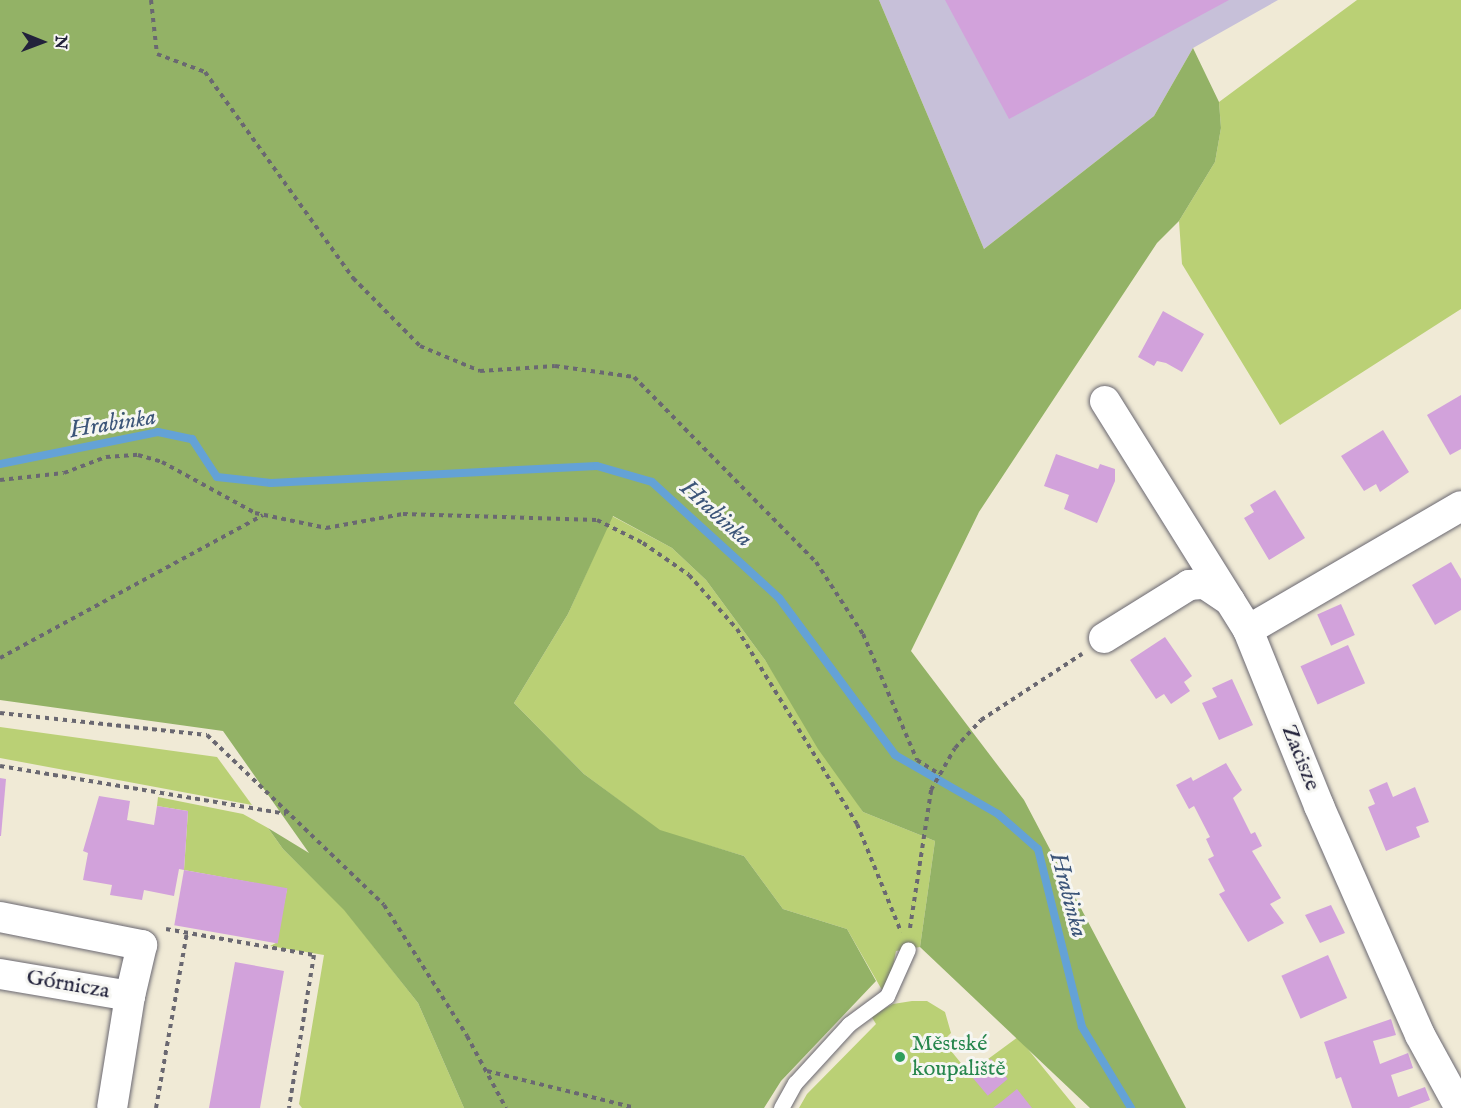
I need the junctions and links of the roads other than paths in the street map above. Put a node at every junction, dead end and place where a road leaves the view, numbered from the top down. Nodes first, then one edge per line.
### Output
1 (1105, 401) dead end
2 (1461, 506) edge
3 (1230, 602) junction
4 (1248, 630) junction
5 (1104, 638) road end
6 (0, 917) edge
7 (908, 949) road end
8 (0, 974) edge
9 (130, 996) junction
10 (112, 1108) edge
11 (782, 1108) edge
12 (1460, 1108) edge

1 - 3 street, Zacisze
2 - 4 street
3 - 4 street, Zacisze
3 - 5 street
4 - 12 street, Zacisze
6 - 9 street
7 - 11 lane
8 - 9 street, Górnicza
9 - 10 street, Górnicza

